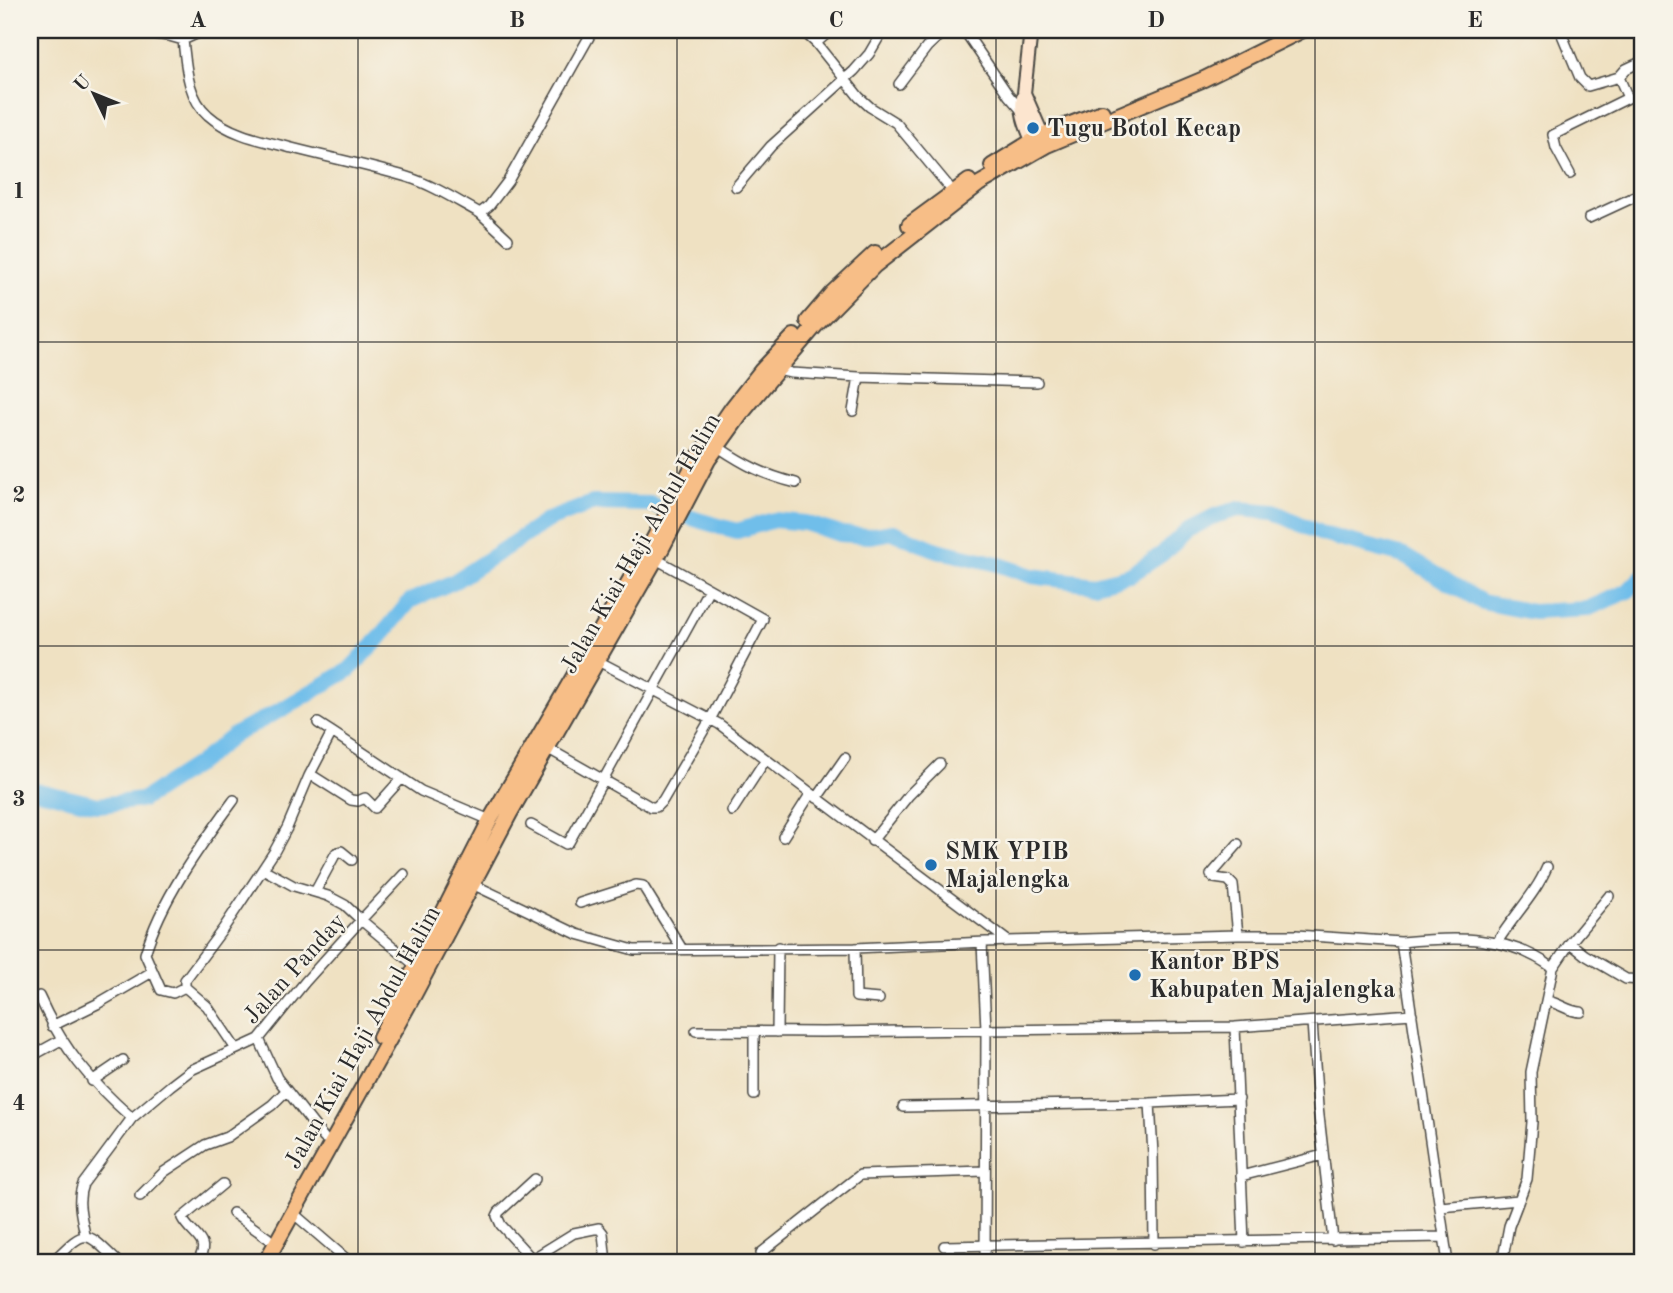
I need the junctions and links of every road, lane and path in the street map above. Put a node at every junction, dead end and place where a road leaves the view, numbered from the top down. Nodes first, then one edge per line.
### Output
1 (125, 30) edge
2 (205, 30) edge
3 (593, 30) edge
4 (802, 30) edge
5 (831, 30) edge
6 (884, 30) edge
7 (944, 30) edge
8 (964, 30) edge
9 (1031, 30) edge
10 (1303, 30) edge
11 (1560, 30) edge
12 (1284, 32) edge
13 (183, 40) junction
14 (816, 43) junction
15 (1643, 61) edge
16 (845, 77) junction
17 (1619, 77) junction
18 (899, 84) dead end
19 (1028, 112) junction
20 (1039, 143) junction
21 (1570, 174) dead end
22 (736, 187) dead end
23 (1643, 193) edge
24 (956, 195) junction
25 (482, 215) junction
26 (1589, 218) dead end
27 (508, 239) dead end
28 (778, 370) junction
29 (859, 377) junction
30 (1037, 382) dead end
31 (853, 411) dead end
32 (718, 447) junction
33 (796, 483) dead end
34 (688, 486) junction
35 (657, 550) junction
36 (709, 589) junction
37 (598, 661) junction
38 (653, 692) junction
39 (711, 718) junction
40 (318, 723) dead end
41 (332, 732) junction
42 (547, 748) junction
43 (845, 758) dead end
44 (766, 760) junction
45 (940, 764) dead end
46 (310, 774) junction
47 (402, 778) junction
48 (603, 779) junction
49 (814, 795) junction
50 (234, 800) dead end
51 (732, 811) dead end
52 (490, 820) junction
53 (531, 825) dead end
54 (783, 837) dead end
55 (873, 841) junction
56 (1238, 844) dead end
57 (352, 860) dead end
58 (1547, 867) dead end
59 (263, 869) junction
60 (404, 874) dead end
61 (466, 881) junction
62 (315, 892) junction
63 (1609, 896) dead end
64 (579, 903) dead end
65 (362, 920) junction
66 (1238, 935) junction
67 (1008, 941) junction
68 (1401, 942) junction
69 (1498, 942) junction
70 (982, 943) junction
71 (1570, 943) junction
72 (778, 947) junction
73 (855, 948) junction
74 (682, 949) junction
75 (416, 966) junction
76 (1553, 968) junction
77 (152, 972) junction
78 (1643, 980) edge
79 (185, 988) junction
80 (39, 996) dead end
81 (879, 999) dead end
82 (1547, 1001) junction
83 (1581, 1012) dead end
84 (1412, 1014) junction
85 (1312, 1022) junction
86 (52, 1026) junction
87 (1235, 1027) junction
88 (986, 1029) junction
89 (696, 1031) dead end
90 (754, 1032) junction
91 (777, 1032) junction
92 (259, 1039) junction
93 (61, 1040) junction
94 (236, 1049) junction
95 (30, 1057) edge
96 (123, 1059) dead end
97 (92, 1081) junction
98 (286, 1091) junction
99 (754, 1095) dead end
100 (1239, 1099) junction
101 (1150, 1103) junction
102 (985, 1104) junction
103 (904, 1107) dead end
104 (132, 1118) junction
105 (324, 1138) junction
106 (1324, 1155) junction
107 (985, 1171) junction
108 (1241, 1176) junction
109 (534, 1179) dead end
110 (223, 1184) dead end
111 (140, 1196) dead end
112 (1519, 1200) junction
113 (1440, 1207) junction
114 (233, 1213) dead end
115 (293, 1213) junction
116 (85, 1236) junction
117 (1444, 1237) junction
118 (268, 1238) junction
119 (1334, 1240) junction
120 (1244, 1242) junction
121 (1154, 1244) junction
122 (944, 1246) dead end
123 (985, 1246) junction
124 (761, 1253) dead end
125 (541, 1259) edge
126 (51, 1263) edge
127 (118, 1263) edge
128 (196, 1263) edge
129 (254, 1263) edge
130 (265, 1263) edge
131 (351, 1263) edge
132 (606, 1263) edge
133 (985, 1263) edge
134 (1448, 1263) edge
135 (1503, 1263) edge

1 - 13 street
2 - 13 street
3 - 25 street
4 - 14 street
5 - 14 street
6 - 16 street
7 - 18 street
8 - 19 street
9 - 19 main road
10 - 12 main road, Jalan Kiai Haji Abdul Halim
11 - 17 street
12 - 20 main road, Jalan Kiai Haji Abdul Halim
13 - 25 street
14 - 16 street
15 - 17 street
16 - 22 street
16 - 24 street
17 - 21 street
19 - 20 main road
20 - 24 main road, Jalan Kiai Haji Abdul Halim
23 - 26 street
24 - 28 main road, Jalan Kiai Haji Abdul Halim
24 - 34 main road, Jalan Kiai Haji Abdul Halim
25 - 27 street
28 - 29 street
28 - 32 main road, Jalan Kiai Haji Abdul Halim
29 - 30 street
29 - 31 street
32 - 33 street
32 - 34 main road, Jalan Kiai Haji Abdul Halim
34 - 35 main road, Jalan Kiai Haji Abdul Halim
35 - 36 street
35 - 37 main road, Jalan Kiai Haji Abdul Halim
35 - 52 main road, Jalan Kiai Haji Abdul Halim
36 - 38 street
36 - 39 street
37 - 38 street
37 - 42 main road, Jalan Kiai Haji Abdul Halim
38 - 39 street
38 - 48 street
39 - 44 street
39 - 48 street
40 - 41 street
41 - 46 street
41 - 47 street
42 - 48 street
42 - 61 main road, Jalan Kiai Haji Abdul Halim
43 - 49 street
44 - 49 street
44 - 51 street
45 - 55 street
46 - 47 street
46 - 59 street
47 - 52 street
48 - 53 street
49 - 54 street
49 - 55 street
50 - 77 street
52 - 61 main road, Jalan Kiai Haji Abdul Halim
55 - 67 street
56 - 66 street
57 - 62 street
58 - 69 street
59 - 62 street
59 - 79 street
60 - 65 street
61 - 74 street
61 - 75 main road, Jalan Kiai Haji Abdul Halim
61 - 115 main road, Jalan Kiai Haji Abdul Halim
62 - 65 street
63 - 71 street
64 - 74 street
65 - 75 street, Jalan Panday
65 - 92 street, Jalan Panday
66 - 67 street
66 - 68 street
67 - 70 street
68 - 69 street
68 - 84 street
69 - 76 street
70 - 73 street
70 - 88 street
71 - 76 street
71 - 78 street
72 - 73 street
72 - 74 street
72 - 91 street
73 - 81 street
75 - 105 main road, Jalan Kiai Haji Abdul Halim
76 - 82 street
77 - 79 street
77 - 86 street
79 - 94 street
80 - 86 street
82 - 83 street
82 - 112 street
84 - 85 street
84 - 113 street
85 - 87 street
85 - 106 street
86 - 93 street
87 - 88 street
87 - 100 street
88 - 91 street
88 - 102 street
89 - 90 street
90 - 91 street
90 - 99 street
92 - 94 street, Jalan Panday
92 - 98 street
93 - 95 street
93 - 97 street
94 - 104 street, Jalan Panday
96 - 97 street
97 - 104 street
98 - 105 street
98 - 111 street
100 - 101 street
100 - 108 street
101 - 102 street
101 - 121 street
102 - 103 street
102 - 107 street
104 - 116 street, Jalan Panday
105 - 118 main road, Jalan Kiai Haji Abdul Halim
106 - 108 street
106 - 119 street
107 - 123 street
107 - 124 street
108 - 120 street
109 - 125 street
110 - 128 street
112 - 113 street
112 - 135 street
113 - 117 street
114 - 118 street
115 - 130 main road, Jalan Kiai Haji Abdul Halim
115 - 131 street
116 - 126 street
116 - 127 street
117 - 119 street
117 - 134 street
118 - 129 main road, Jalan Kiai Haji Abdul Halim
119 - 120 street
120 - 121 street
121 - 123 street
122 - 123 street
123 - 133 street
125 - 132 street

